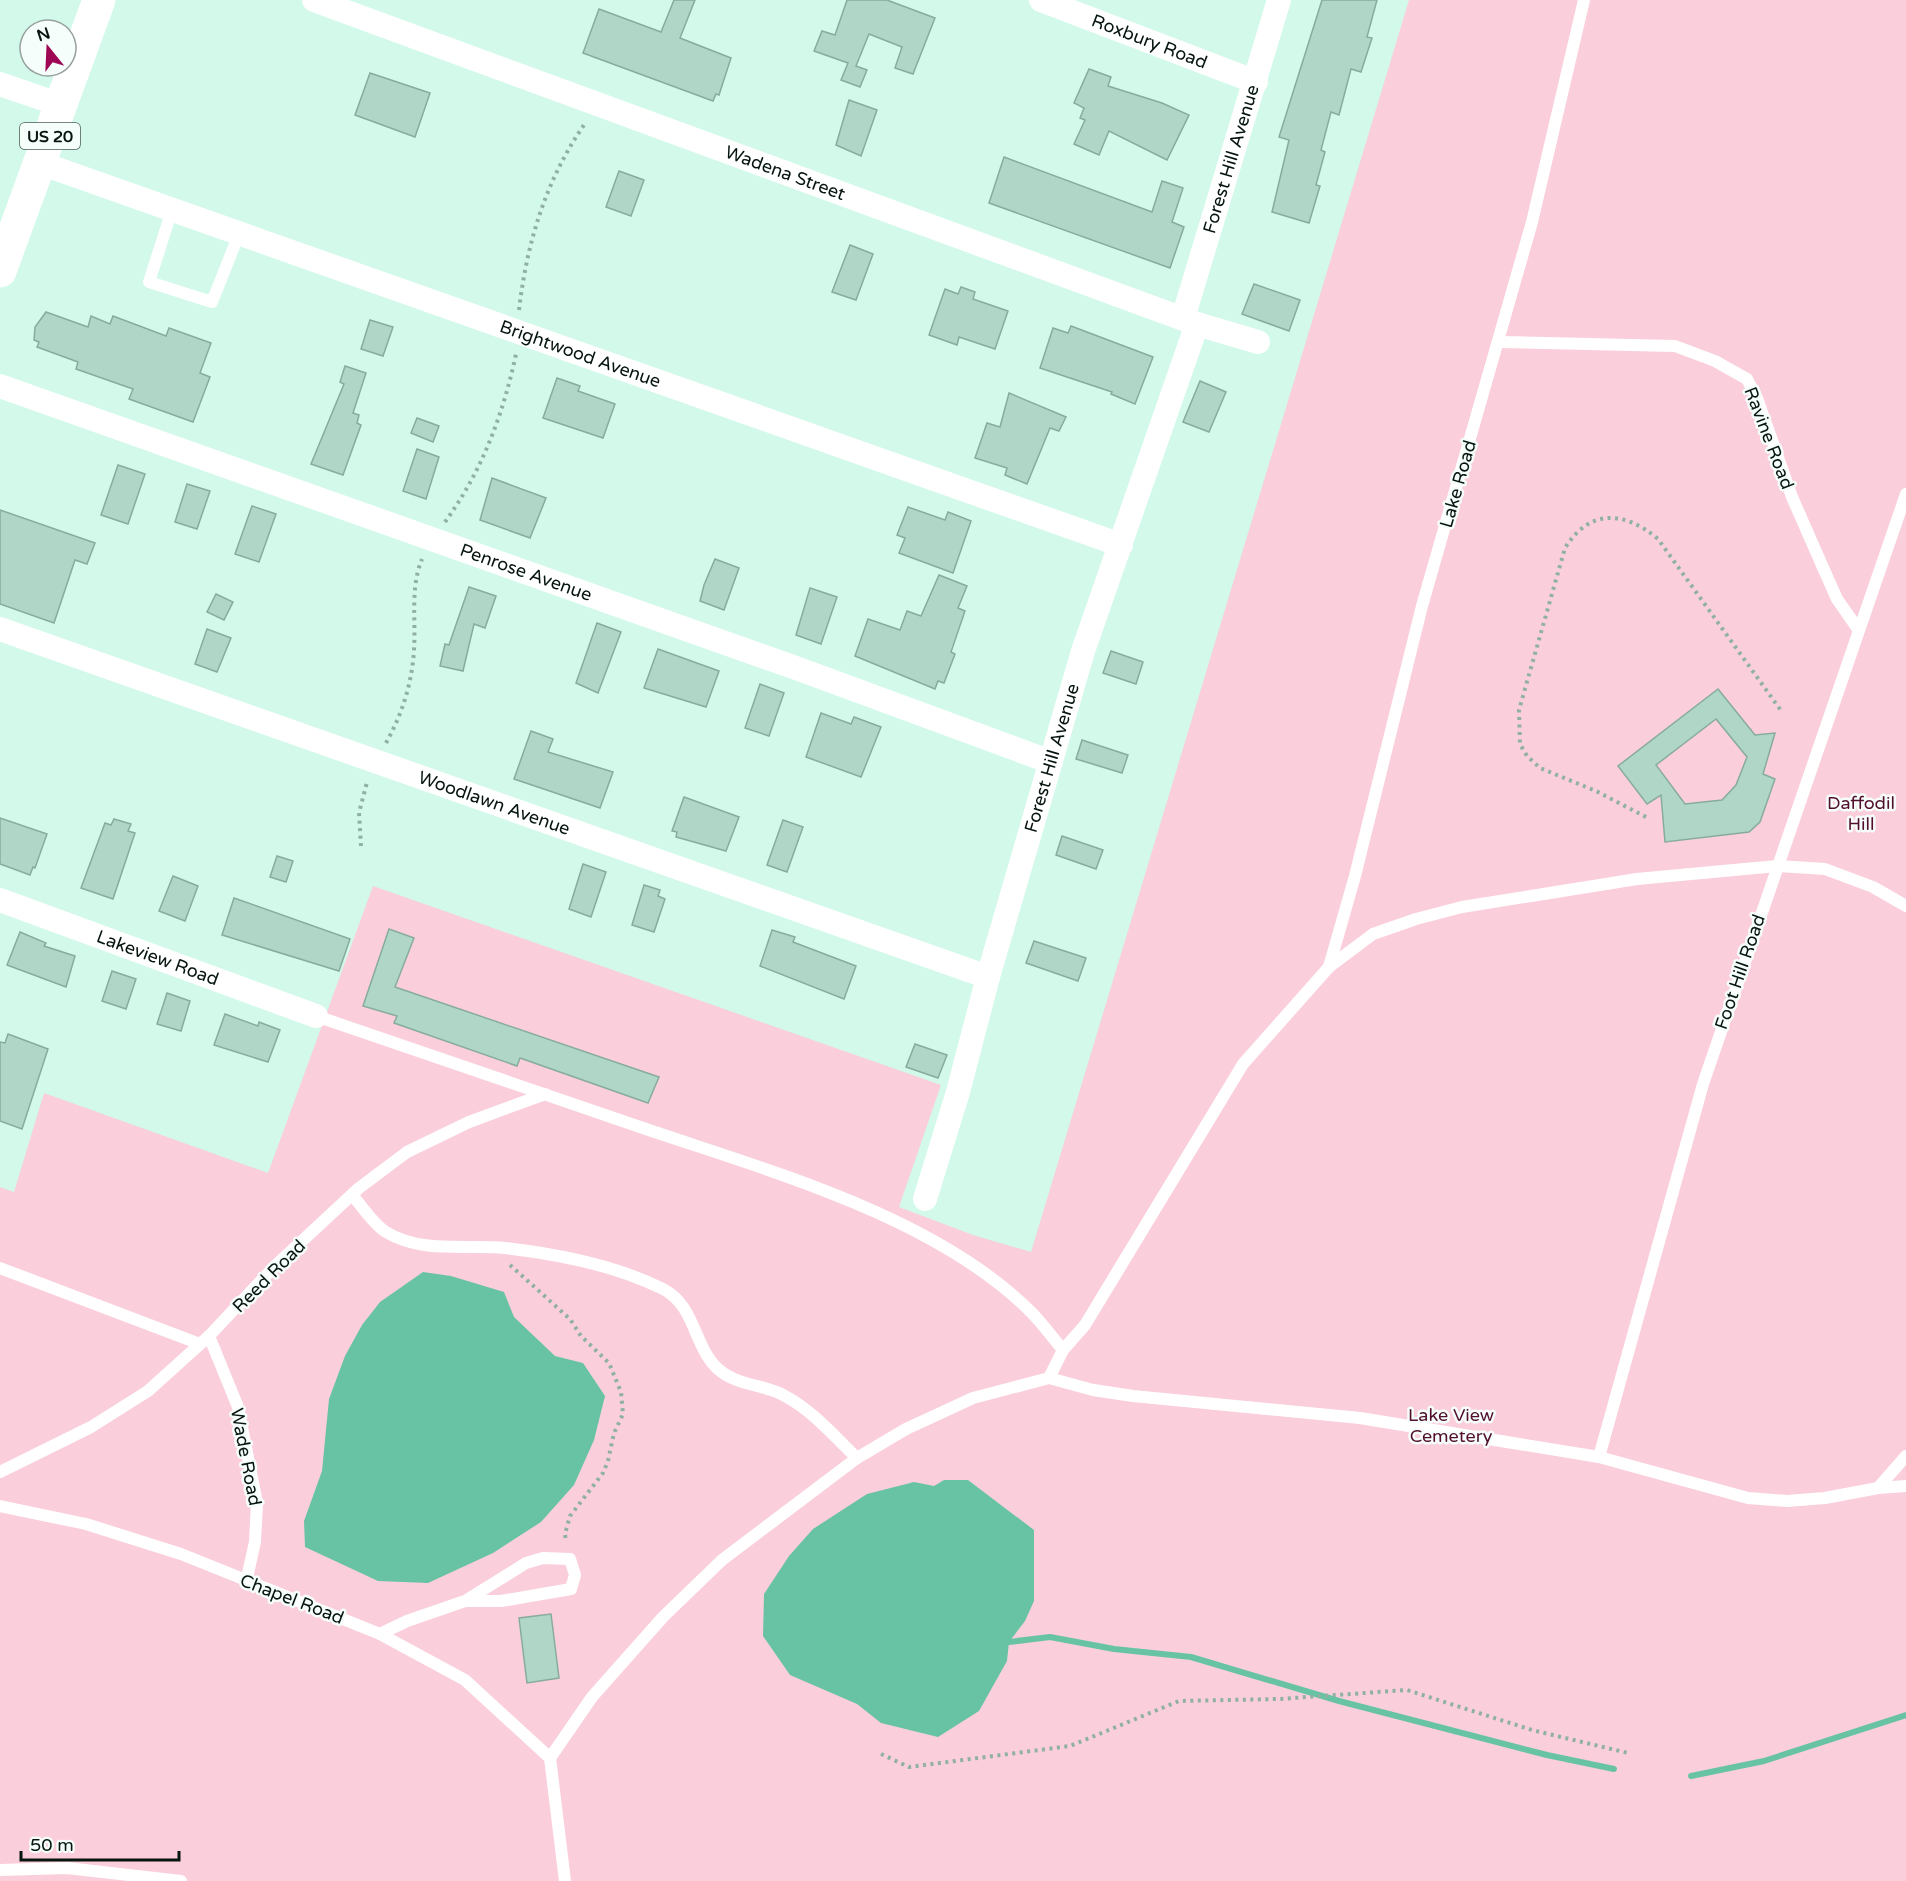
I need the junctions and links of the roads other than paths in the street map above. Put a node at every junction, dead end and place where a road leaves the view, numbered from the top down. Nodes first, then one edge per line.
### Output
1 (99, 0) edge
2 (314, 0) edge
3 (1041, 0) edge
4 (1279, 0) edge
5 (1584, 0) edge
6 (1256, 82) junction
7 (0, 84) edge
8 (61, 105) junction
9 (40, 163) junction
10 (172, 210) junction
11 (240, 234) junction
12 (0, 271) edge
13 (1190, 321) junction
14 (1258, 342) dead end
15 (1499, 342) junction
16 (0, 386) edge
17 (1906, 494) edge
18 (1121, 545) junction
19 (0, 629) edge
20 (1858, 629) junction
21 (1052, 762) junction
22 (1777, 866) junction
23 (0, 900) edge
24 (1906, 906) edge
25 (1329, 967) junction
26 (988, 977) junction
27 (316, 1016) joint
28 (545, 1094) junction
29 (352, 1195) junction
30 (925, 1199) dead end
31 (0, 1268) edge
32 (204, 1340) junction
33 (1063, 1350) junction
34 (1049, 1378) junction
35 (1599, 1456) junction
36 (1906, 1456) edge
37 (857, 1458) junction
38 (0, 1472) edge
39 (1906, 1486) edge
40 (1878, 1488) junction
41 (0, 1506) edge
42 (246, 1582) junction
43 (465, 1601) junction
44 (380, 1634) junction
45 (550, 1758) junction
46 (0, 1870) edge
47 (181, 1881) edge
48 (565, 1881) edge

1 - 8 main road, US 20
2 - 13 street, Wadena Street
3 - 6 street, Roxbury Road
4 - 6 street, Forest Hill Avenue
5 - 15 lane, Lake Road
6 - 13 street, Forest Hill Avenue
7 - 8 street
8 - 9 main road, US 20
9 - 10 street, Brightwood Avenue
9 - 12 main road, US 20
10 - 11 street, Brightwood Avenue
10 - 11 lane
11 - 18 street, Brightwood Avenue
13 - 14 street, Wadena Street
13 - 18 street, Forest Hill Avenue
15 - 20 lane, Ravine Road
15 - 25 lane, Lake Road
16 - 21 street, Penrose Avenue
17 - 20 lane, Foot Hill Road
18 - 21 street, Forest Hill Avenue
19 - 26 street, Woodlawn Avenue
20 - 22 lane, Foot Hill Road
21 - 26 street, Forest Hill Avenue
22 - 24 lane
22 - 25 lane
22 - 35 lane, Foot Hill Road
23 - 27 street, Lakeview Road
25 - 33 lane
26 - 30 street, Forest Hill Avenue
27 - 28 lane
28 - 29 lane, Reed Road
28 - 33 lane
29 - 32 lane, Reed Road
29 - 37 lane
31 - 32 lane
32 - 38 lane, Reed Road
32 - 42 lane, Wade Road
33 - 34 lane
34 - 35 lane
34 - 37 lane
35 - 40 lane
36 - 40 lane
37 - 45 lane
39 - 40 lane
41 - 42 lane, Chapel Road
42 - 44 lane, Chapel Road
43 - 43 lane
43 - 44 lane
44 - 45 lane, Chapel Road
45 - 48 lane
46 - 47 lane

